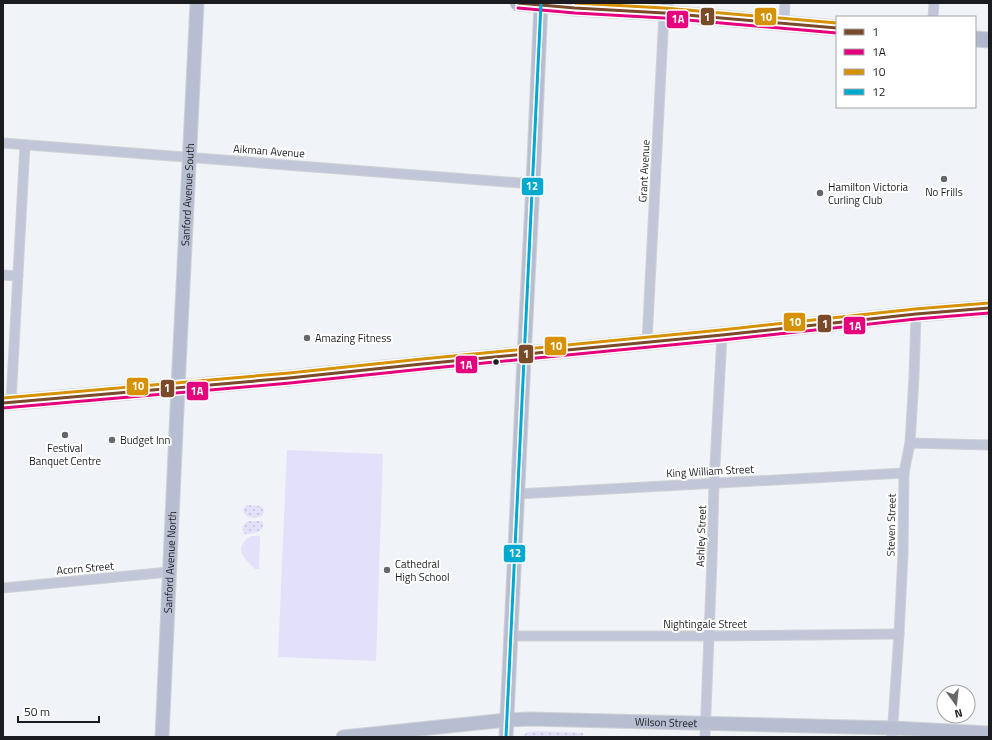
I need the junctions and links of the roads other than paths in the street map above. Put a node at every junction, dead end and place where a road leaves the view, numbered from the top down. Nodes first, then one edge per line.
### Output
1 (197, 3) edge
2 (518, 3) edge
3 (785, 3) edge
4 (934, 3) edge
5 (541, 4) edge
6 (666, 8) edge
7 (933, 16) edge
8 (784, 23) junction
9 (836, 28) edge
10 (976, 39) edge
11 (989, 40) edge
12 (3, 143) edge
13 (25, 145) junction
14 (189, 157) junction
15 (533, 184) junction
16 (3, 275) edge
17 (18, 276) junction
18 (989, 308) edge
19 (916, 314) junction
20 (722, 335) junction
21 (647, 342) junction
22 (524, 354) junction
23 (178, 387) junction
24 (7, 402) edge
25 (910, 443) junction
26 (989, 445) edge
27 (904, 473) junction
28 (714, 483) junction
29 (518, 494) junction
30 (170, 572) junction
31 (3, 588) edge
32 (899, 634) junction
33 (510, 636) junction
34 (709, 636) junction
35 (507, 720) junction
36 (705, 730) edge
37 (893, 733) edge
38 (989, 733) edge
39 (162, 737) edge
40 (343, 737) edge
41 (506, 737) edge

1 - 14 main road, Sanford Avenue South
2 - 5 main road
3 - 8 street
4 - 7 street
5 - 6 main road
5 - 15 main road
6 - 8 main road
6 - 21 street, Grant Avenue
8 - 9 main road
10 - 11 main road
12 - 13 street, Aikman Avenue
13 - 14 street, Aikman Avenue
13 - 17 street
14 - 15 street, Aikman Avenue
14 - 23 main road, Sanford Avenue South
15 - 22 main road
16 - 17 street
17 - 24 street
18 - 19 main road
19 - 20 main road
19 - 25 street, Steven Street
20 - 21 main road
20 - 28 street, Ashley Street
21 - 22 main road
22 - 23 main road
22 - 29 main road
23 - 24 main road
23 - 30 main road, Sanford Avenue North
25 - 26 street
25 - 27 street, Steven Street
27 - 28 street, King William Street
27 - 32 street, Steven Street
28 - 29 street, King William Street
28 - 34 street, Ashley Street
29 - 33 main road
30 - 31 street, Acorn Street
30 - 39 main road, Sanford Avenue North
32 - 34 street, Nightingale Street
32 - 37 street, Steven Street
33 - 34 street, Nightingale Street
33 - 35 main road
34 - 36 street, Ashley Street
35 - 36 main road, Wilson Street
35 - 40 main road, Wilson Street
35 - 41 main road
36 - 37 main road, Wilson Street
37 - 38 main road, Wilson Street

